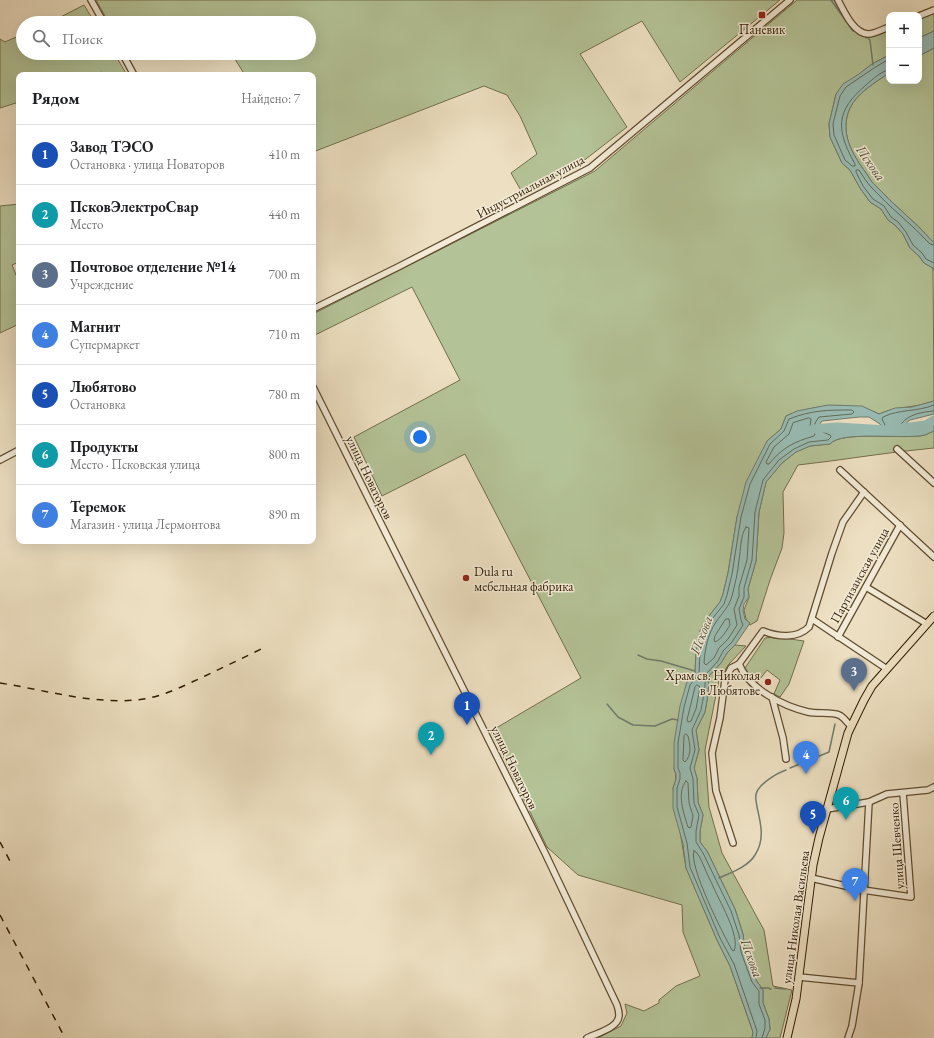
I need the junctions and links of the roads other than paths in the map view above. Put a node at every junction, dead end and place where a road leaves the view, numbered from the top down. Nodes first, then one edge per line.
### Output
1 (91, 0) edge
2 (790, 0) edge
3 (838, 0) edge
4 (934, 10) edge
5 (922, 15) edge
6 (100, 16) edge
7 (886, 28) edge
8 (126, 60) edge
9 (132, 72) edge
10 (316, 308) edge
11 (316, 393) edge
12 (897, 449) dead end
13 (16, 452) edge
14 (0, 460) edge
15 (840, 470) dead end
16 (934, 483) edge
17 (864, 492) junction
18 (900, 525) junction
19 (934, 557) edge
20 (866, 587) junction
21 (934, 616) edge
22 (812, 619) junction
23 (927, 624) junction
24 (838, 637) junction
25 (739, 664) junction
26 (887, 669) junction
27 (772, 697) junction
28 (851, 726) junction
29 (786, 759) dead end
30 (934, 787) edge
31 (903, 793) junction
32 (869, 802) junction
33 (828, 809) junction
34 (733, 842) dead end
35 (811, 878) junction
36 (863, 890) junction
37 (799, 977) junction
38 (859, 984) junction
39 (587, 1038) edge
40 (787, 1038) edge
41 (848, 1038) edge

1 - 6 street
2 - 10 street, Индустриальная улица
3 - 7 street
4 - 5 street
8 - 9 street
11 - 39 street, улица Новаторов
12 - 16 street
13 - 14 street
15 - 17 street
17 - 18 street
17 - 22 street
18 - 19 street
18 - 20 street, Партизанская улица
20 - 23 street
20 - 24 street, Партизанская улица
21 - 23 main road, улица Николая Васильева
22 - 24 street
22 - 25 street
23 - 26 main road, улица Николая Васильева
24 - 26 street
25 - 27 street
25 - 34 street
26 - 28 main road, улица Николая Васильева
27 - 28 street
27 - 29 street
28 - 33 main road, улица Николая Васильева
30 - 31 street
31 - 32 street
31 - 36 street, улица Шевченко
32 - 33 street
32 - 36 street
33 - 35 main road, улица Николая Васильева
35 - 36 street
35 - 37 main road, улица Николая Васильева
36 - 38 street
37 - 38 street
37 - 40 main road, улица Николая Васильева
38 - 41 street

